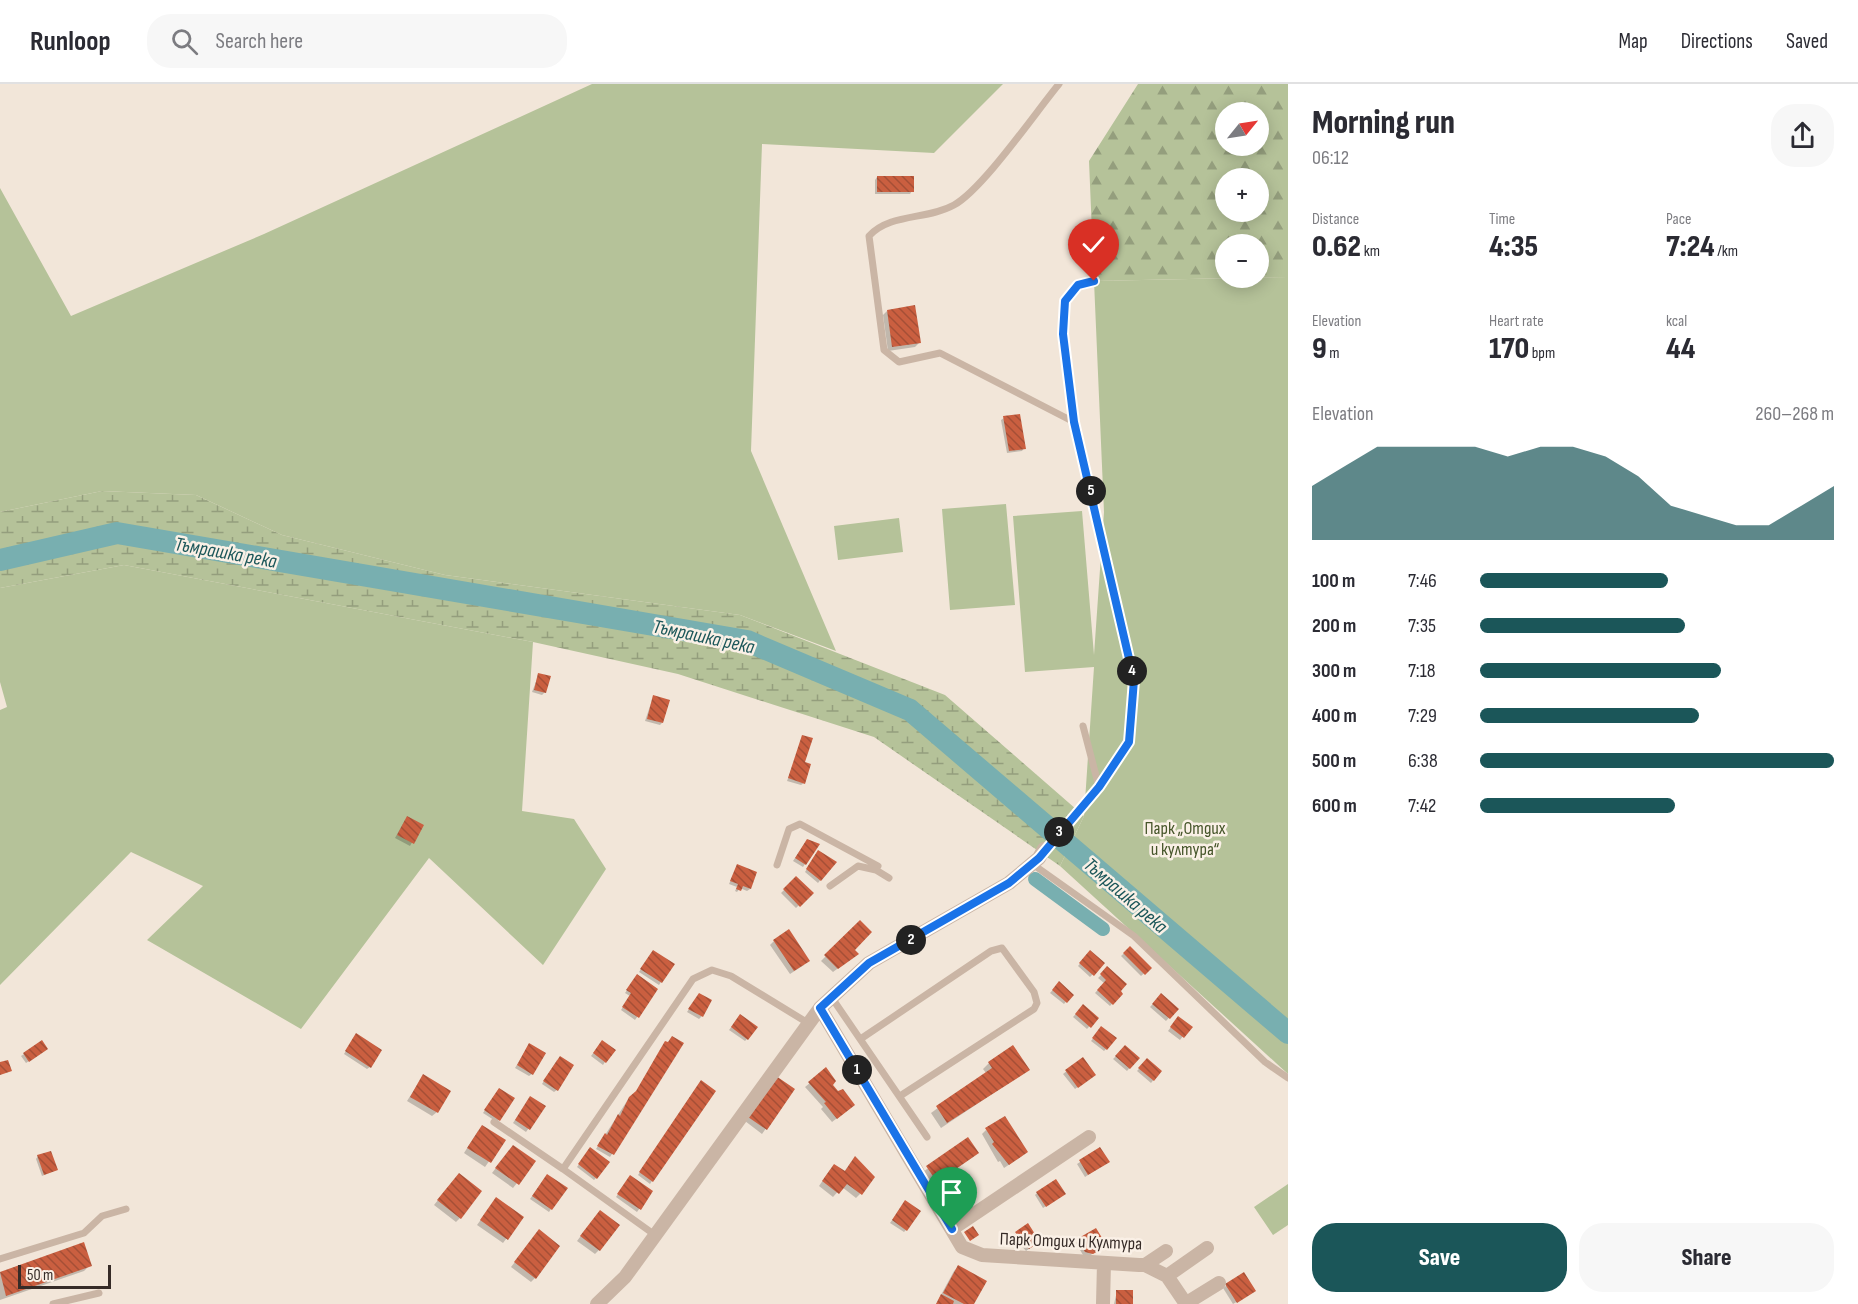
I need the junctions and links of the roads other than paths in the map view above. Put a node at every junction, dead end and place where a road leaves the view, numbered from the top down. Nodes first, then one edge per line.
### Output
1 (1059, 84) edge
2 (1094, 281) dead end
3 (1074, 422) junction
4 (1083, 726) dead end
5 (1099, 787) junction
6 (1044, 849) joint
7 (1031, 863) junction
8 (777, 865) dead end
9 (878, 866) dead end
10 (889, 878) dead end
11 (830, 886) dead end
12 (832, 998) junction
13 (820, 1008) junction
14 (808, 1023) junction
15 (862, 1038) junction
16 (1288, 1078) edge
17 (900, 1096) junction
18 (494, 1122) dead end
19 (927, 1137) dead end
20 (1089, 1137) dead end
21 (563, 1169) junction
22 (126, 1209) dead end
23 (952, 1229) junction
24 (655, 1235) junction
25 (1207, 1248) dead end
26 (1166, 1251) dead end
27 (0, 1259) edge
28 (1104, 1263) junction
29 (1145, 1264) junction
30 (1167, 1276) junction
31 (1219, 1283) dead end
32 (99, 1293) dead end
33 (53, 1304) edge
34 (597, 1304) edge
35 (1104, 1304) edge
36 (1185, 1304) edge

1 - 3 lane
2 - 3 lane
3 - 5 lane
4 - 5 lane
5 - 6 lane
6 - 7 street
7 - 12 street
7 - 16 lane
8 - 9 lane
10 - 11 lane
12 - 13 street
12 - 15 lane
13 - 14 street
13 - 23 street, Парк Отдих и Култура
14 - 21 lane
14 - 24 street
15 - 17 lane
15 - 17 lane
17 - 19 lane
18 - 21 lane
20 - 23 street
21 - 24 lane
22 - 27 lane
23 - 28 street, Парк Отдих и Култура
24 - 34 street
25 - 30 street
26 - 29 street, Парк Отдих и Култура
28 - 29 street, Парк Отдих и Култура
28 - 35 street
29 - 30 street
30 - 36 street
31 - 36 street
32 - 33 lane

